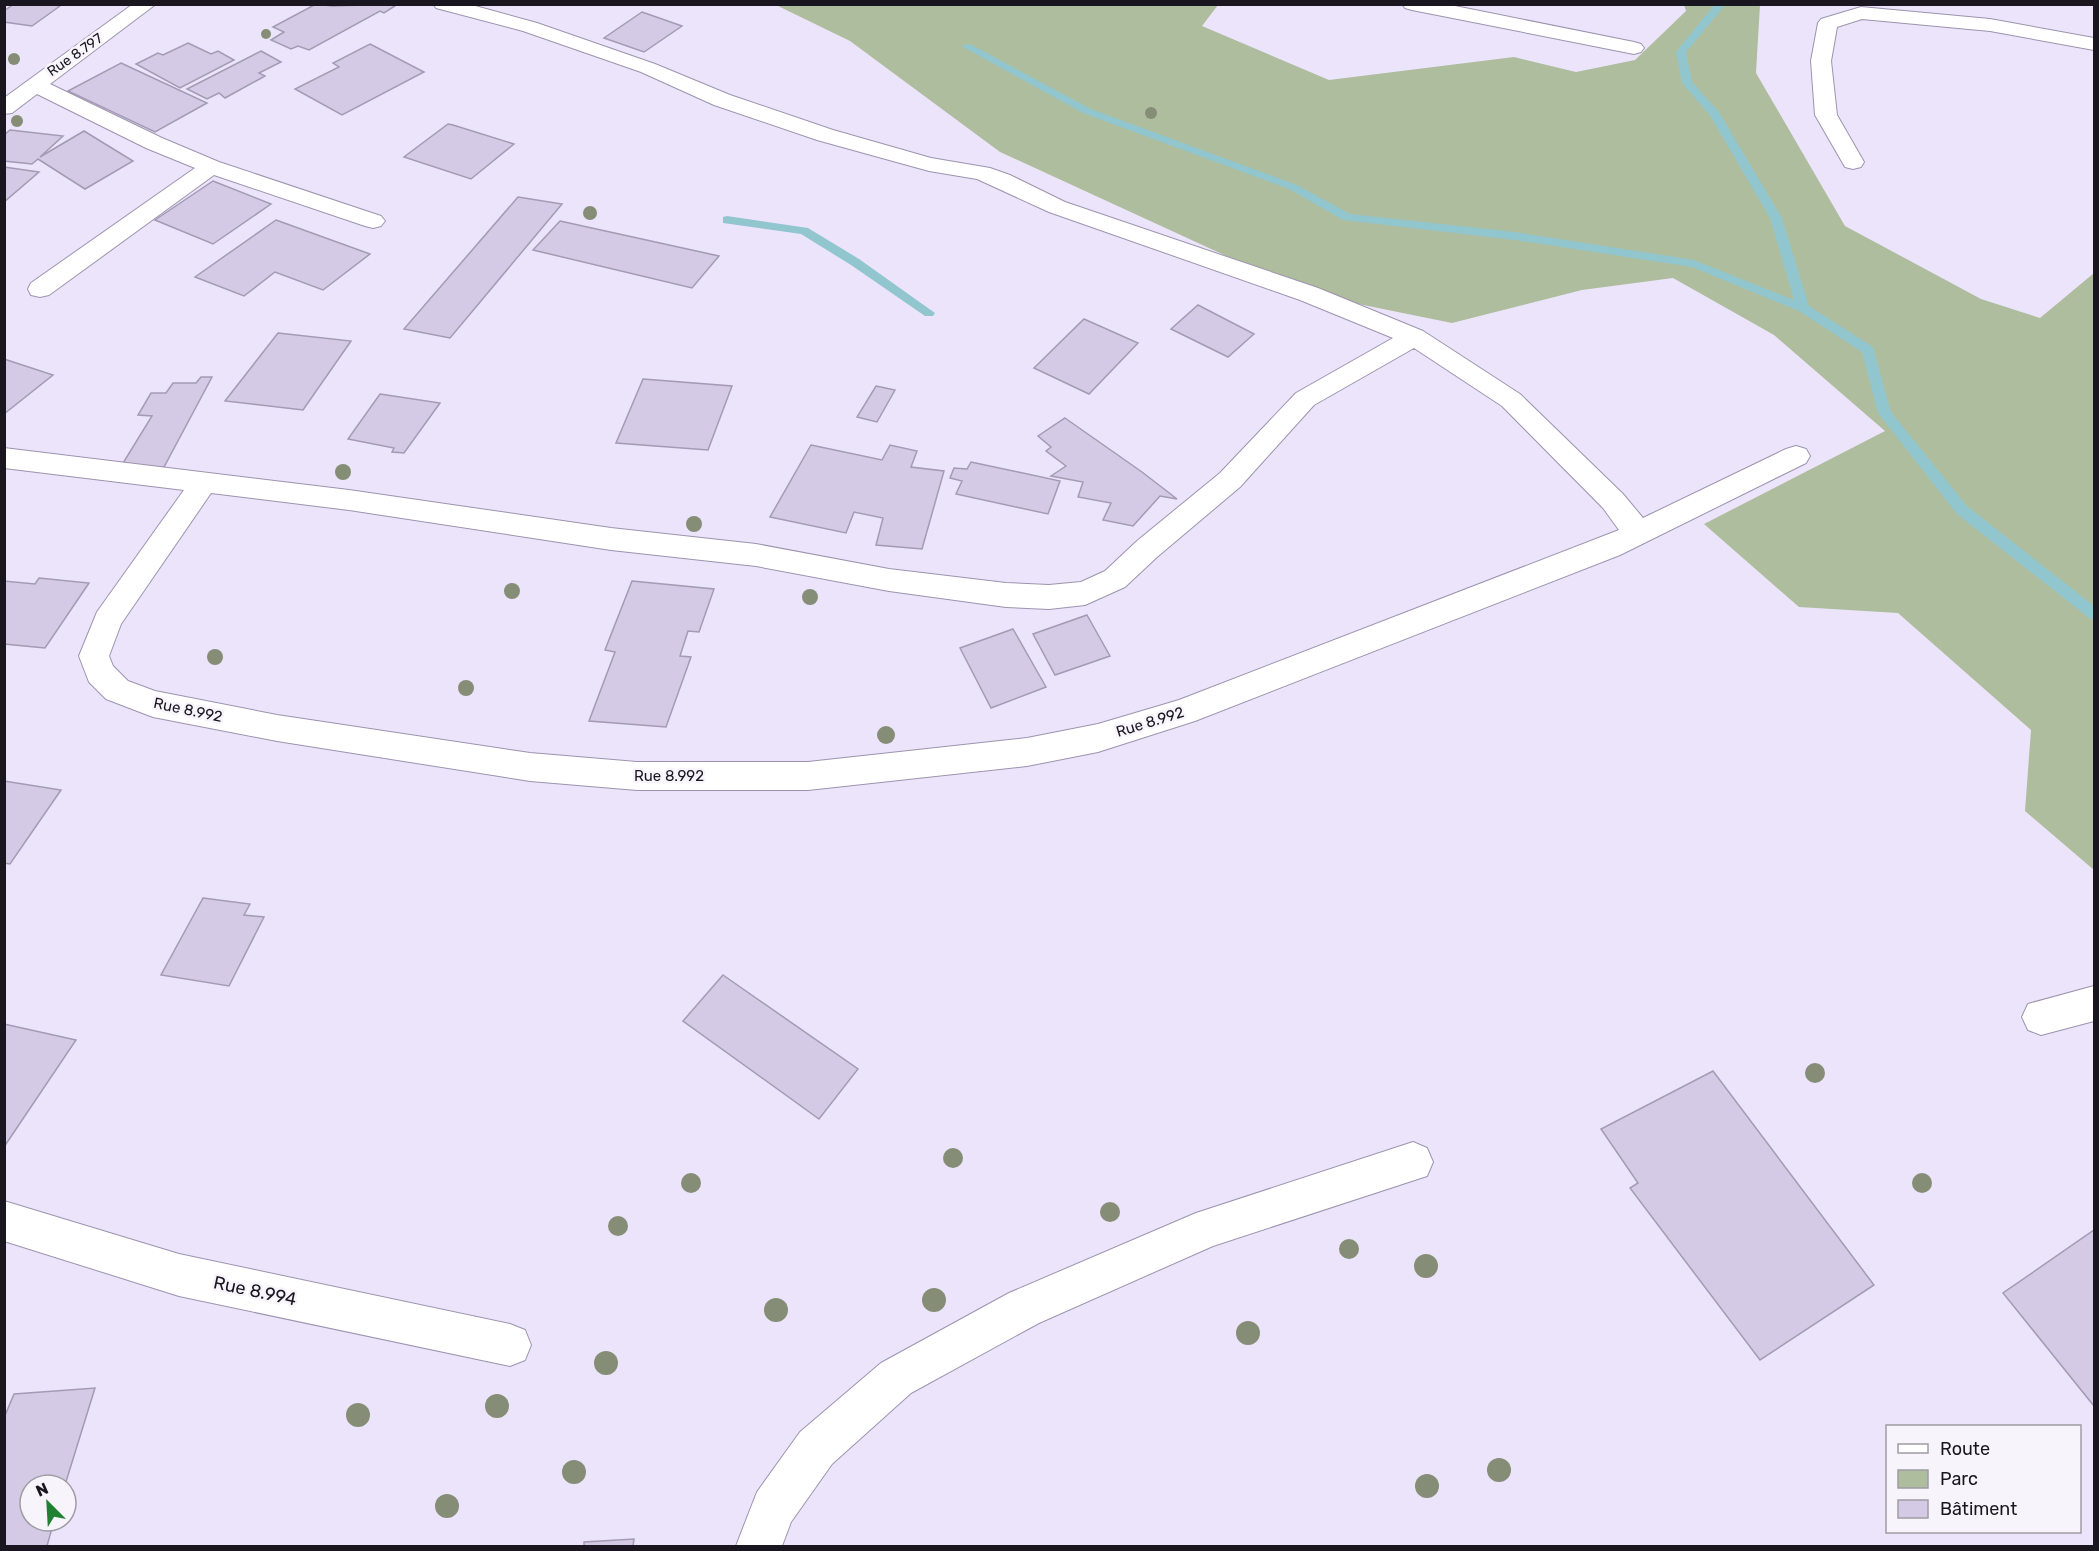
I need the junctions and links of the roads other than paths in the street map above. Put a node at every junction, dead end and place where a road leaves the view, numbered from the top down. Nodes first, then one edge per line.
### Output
1 (146, 4) edge
2 (443, 4) edge
3 (1412, 4) edge
4 (2094, 44) edge
5 (1634, 48) dead end
6 (34, 84) junction
7 (4, 108) edge
8 (1852, 162) dead end
9 (211, 167) junction
10 (373, 221) dead end
11 (40, 289) dead end
12 (1414, 337) junction
13 (1796, 456) dead end
14 (4, 458) edge
15 (204, 482) junction
16 (1638, 533) junction
17 (2094, 1004) edge
18 (2041, 1017) dead end
19 (1413, 1162) dead end
20 (4, 1221) edge
21 (510, 1345) dead end
22 (759, 1546) edge

1 - 6 street, Rue 8.797
2 - 12 street
3 - 5 street
4 - 8 street
6 - 7 street, Rue 8.797
6 - 9 street
9 - 10 street
9 - 11 street
12 - 15 street
12 - 16 street
13 - 16 street
14 - 15 street
15 - 16 street, Rue 8.992
17 - 18 street
19 - 22 street
20 - 21 street, Rue 8.994

